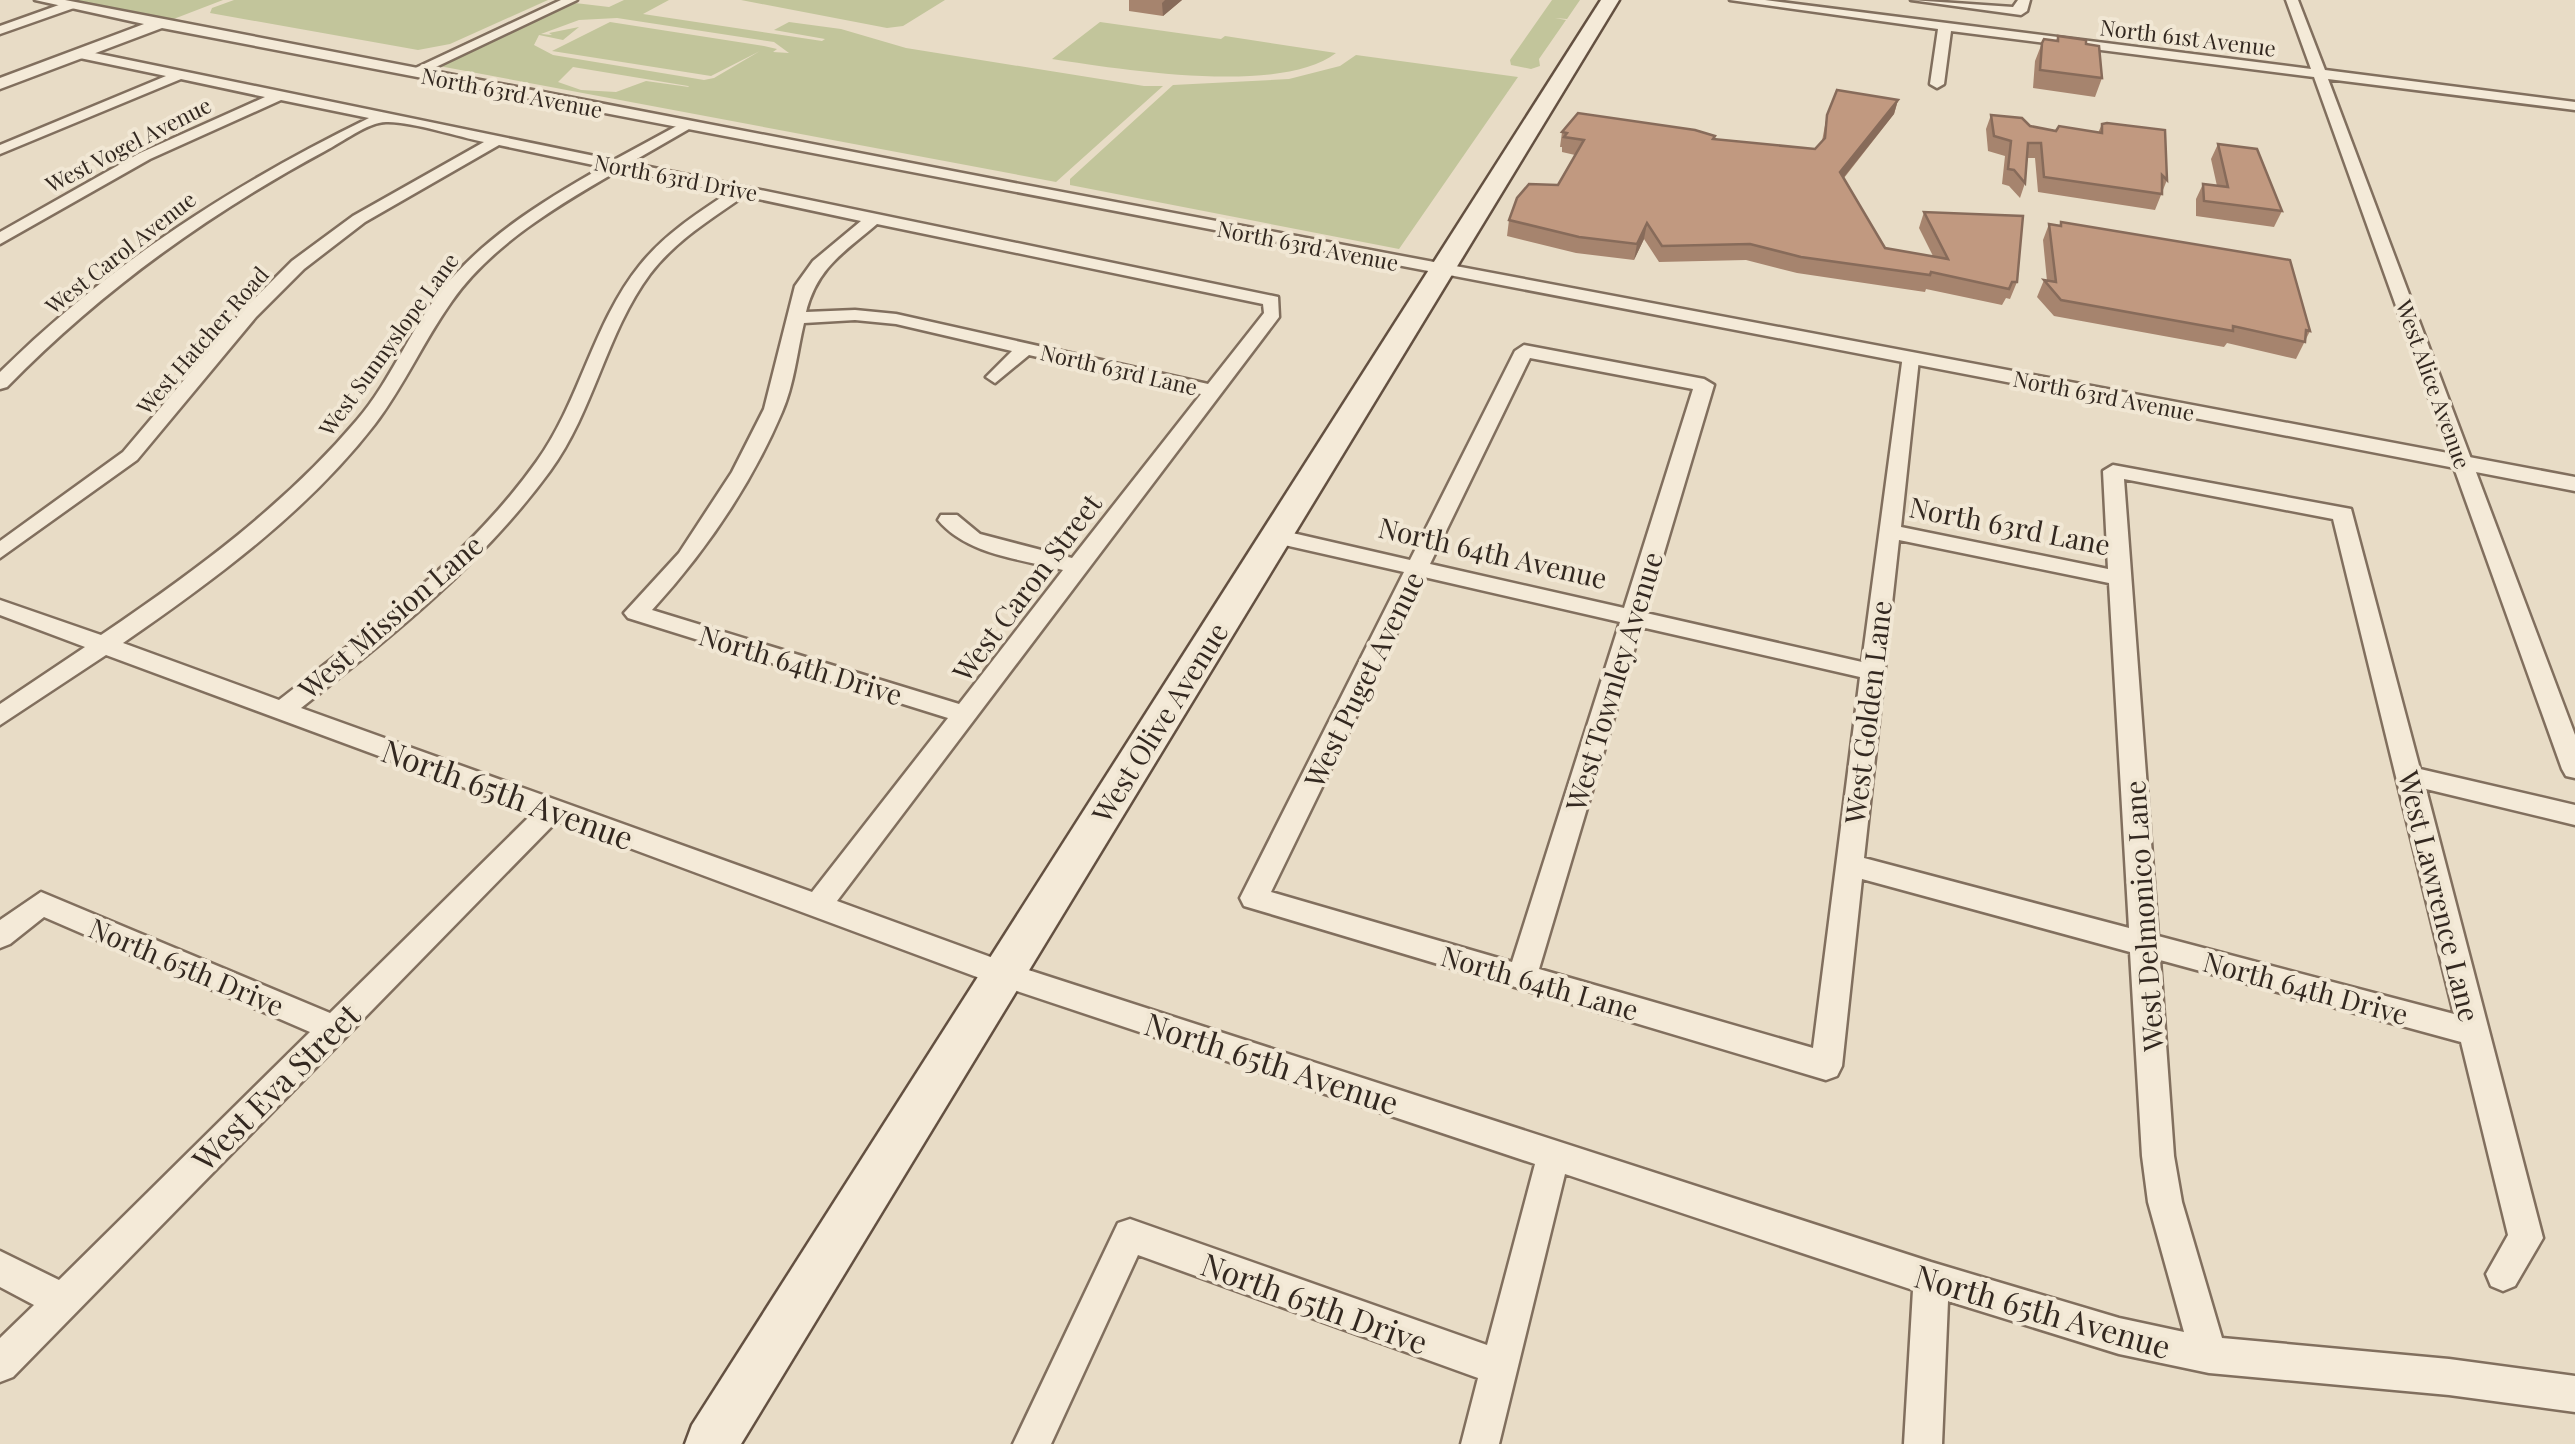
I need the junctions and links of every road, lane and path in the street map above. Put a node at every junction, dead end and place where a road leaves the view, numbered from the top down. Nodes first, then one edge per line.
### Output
1 (42, 0) edge
2 (571, 0) edge
3 (1610, 0) edge
4 (1736, 0) edge
5 (1917, 0) edge
6 (2292, 0) edge
7 (2023, 5) edge
8 (70, 6) junction
9 (1909, 22) junction
10 (162, 23) junction
11 (1945, 26) junction
12 (0, 30) edge
13 (80, 54) junction
14 (414, 72) junction
15 (2320, 74) junction
16 (179, 75) junction
17 (0, 84) edge
18 (1937, 84) dead end
19 (280, 95) junction
20 (2575, 106) edge
21 (384, 116) junction
22 (684, 126) junction
23 (498, 140) junction
24 (0, 150) edge
25 (615, 164) junction
26 (743, 190) junction
27 (875, 217) junction
28 (0, 239) edge
29 (1440, 271) junction
30 (1272, 301) joint
31 (799, 318) junction
32 (1024, 348) junction
33 (1910, 359) junction
34 (995, 377) dead end
35 (0, 383) edge
36 (1704, 385) joint
37 (1213, 390) junction
38 (2464, 464) junction
39 (2575, 484) edge
40 (2343, 514) joint
41 (949, 520) dead end
42 (1889, 531) junction
43 (1275, 536) junction
44 (0, 551) edge
45 (1078, 567) junction
46 (1417, 568) junction
47 (2120, 578) junction
48 (0, 606) edge
49 (1632, 618) junction
50 (104, 645) junction
51 (1872, 672) junction
52 (282, 710) junction
53 (966, 714) junction
54 (0, 716) edge
55 (2575, 769) edge
56 (2411, 776) junction
57 (552, 810) junction
58 (2575, 814) edge
59 (1850, 865) junction
60 (1254, 898) joint
61 (818, 905) junction
62 (0, 936) edge
63 (2146, 944) junction
64 (1003, 974) junction
65 (1522, 977) junction
66 (333, 1028) junction
67 (2472, 1032) junction
68 (1826, 1066) joint
69 (1554, 1154) junction
70 (0, 1268) edge
71 (2503, 1274) dead end
72 (1932, 1279) junction
73 (62, 1300) junction
74 (2209, 1356) junction
75 (0, 1364) edge
76 (1500, 1368) junction
77 (2575, 1394) edge
78 (711, 1444) edge
79 (1032, 1444) edge
80 (1480, 1444) edge
81 (1923, 1444) edge

1 - 8 street, North 63rd Avenue
2 - 14 street
3 - 29 main road, West Olive Avenue
4 - 9 street, North 61st Avenue
5 - 7 street
5 - 9 street
6 - 15 street, West Alice Avenue
8 - 10 street, North 63rd Avenue
8 - 12 street
9 - 11 street, North 61st Avenue
10 - 13 street
10 - 14 street, North 63rd Avenue
11 - 15 street, North 61st Avenue
11 - 18 street
13 - 16 street, North 63rd Drive
13 - 17 street
14 - 22 street, North 63rd Avenue
15 - 20 street, North 61st Avenue
15 - 38 street, West Alice Avenue
16 - 19 street, North 63rd Drive
16 - 24 street
19 - 21 street, North 63rd Drive
19 - 28 street, West Vogel Avenue
21 - 23 street, North 63rd Drive
21 - 35 street, West Carol Avenue
22 - 25 street, West Sunnyslope Lane
22 - 29 street, North 63rd Avenue
23 - 25 street, North 63rd Drive
23 - 44 street, West Hatcher Road
25 - 26 street, North 63rd Drive
25 - 50 street, West Sunnyslope Lane
26 - 27 street, North 63rd Drive
26 - 52 street, West Mission Lane
27 - 30 street, North 63rd Drive
27 - 31 street
29 - 33 street, North 63rd Avenue
29 - 43 main road, West Olive Avenue
30 - 37 street, West Caron Street
31 - 32 street, North 63rd Lane
31 - 53 street, North 64th Drive
32 - 34 street, North 63rd Lane
32 - 37 street, North 63rd Lane
33 - 38 street, North 63rd Avenue
33 - 42 street, West Golden Lane
36 - 46 street, West Puget Avenue
36 - 49 street, West Townley Avenue
37 - 45 street, West Caron Street
38 - 39 street, North 63rd Avenue
38 - 55 street, West Alice Avenue
40 - 47 street, West Delmonico Lane
40 - 56 street, West Lawrence Lane
41 - 45 street
42 - 47 street, North 63rd Lane
42 - 51 street, West Golden Lane
43 - 46 street, North 64th Avenue
43 - 64 main road, West Olive Avenue
45 - 53 street, West Caron Street
46 - 49 street, North 64th Avenue
46 - 60 street, West Puget Avenue
47 - 63 street, West Delmonico Lane
48 - 50 street, North 65th Avenue
49 - 51 street, North 64th Avenue
49 - 65 street, West Townley Avenue
50 - 52 street, North 65th Avenue
50 - 54 street, West Sunnyslope Lane
51 - 59 street, West Golden Lane
52 - 57 street, North 65th Avenue
53 - 61 street, West Caron Street
56 - 58 street
56 - 67 street, West Lawrence Lane
57 - 61 street, North 65th Avenue
57 - 66 street, West Eva Street
59 - 63 street, North 64th Drive
59 - 68 street, West Golden Lane
60 - 65 street, North 64th Lane
61 - 64 street, North 65th Avenue
62 - 66 street, North 65th Drive
63 - 67 street, North 64th Drive
63 - 74 street, West Delmonico Lane
64 - 69 street, North 65th Avenue
64 - 78 main road, West Olive Avenue
65 - 68 street, North 64th Lane
66 - 73 street, West Eva Street
67 - 71 street, West Lawrence Lane
69 - 72 street, North 65th Avenue
69 - 76 street
70 - 73 street
72 - 74 street, North 65th Avenue
72 - 81 street
73 - 75 street, West Eva Street
74 - 77 street, North 65th Avenue
76 - 79 street, North 65th Drive
76 - 80 street

